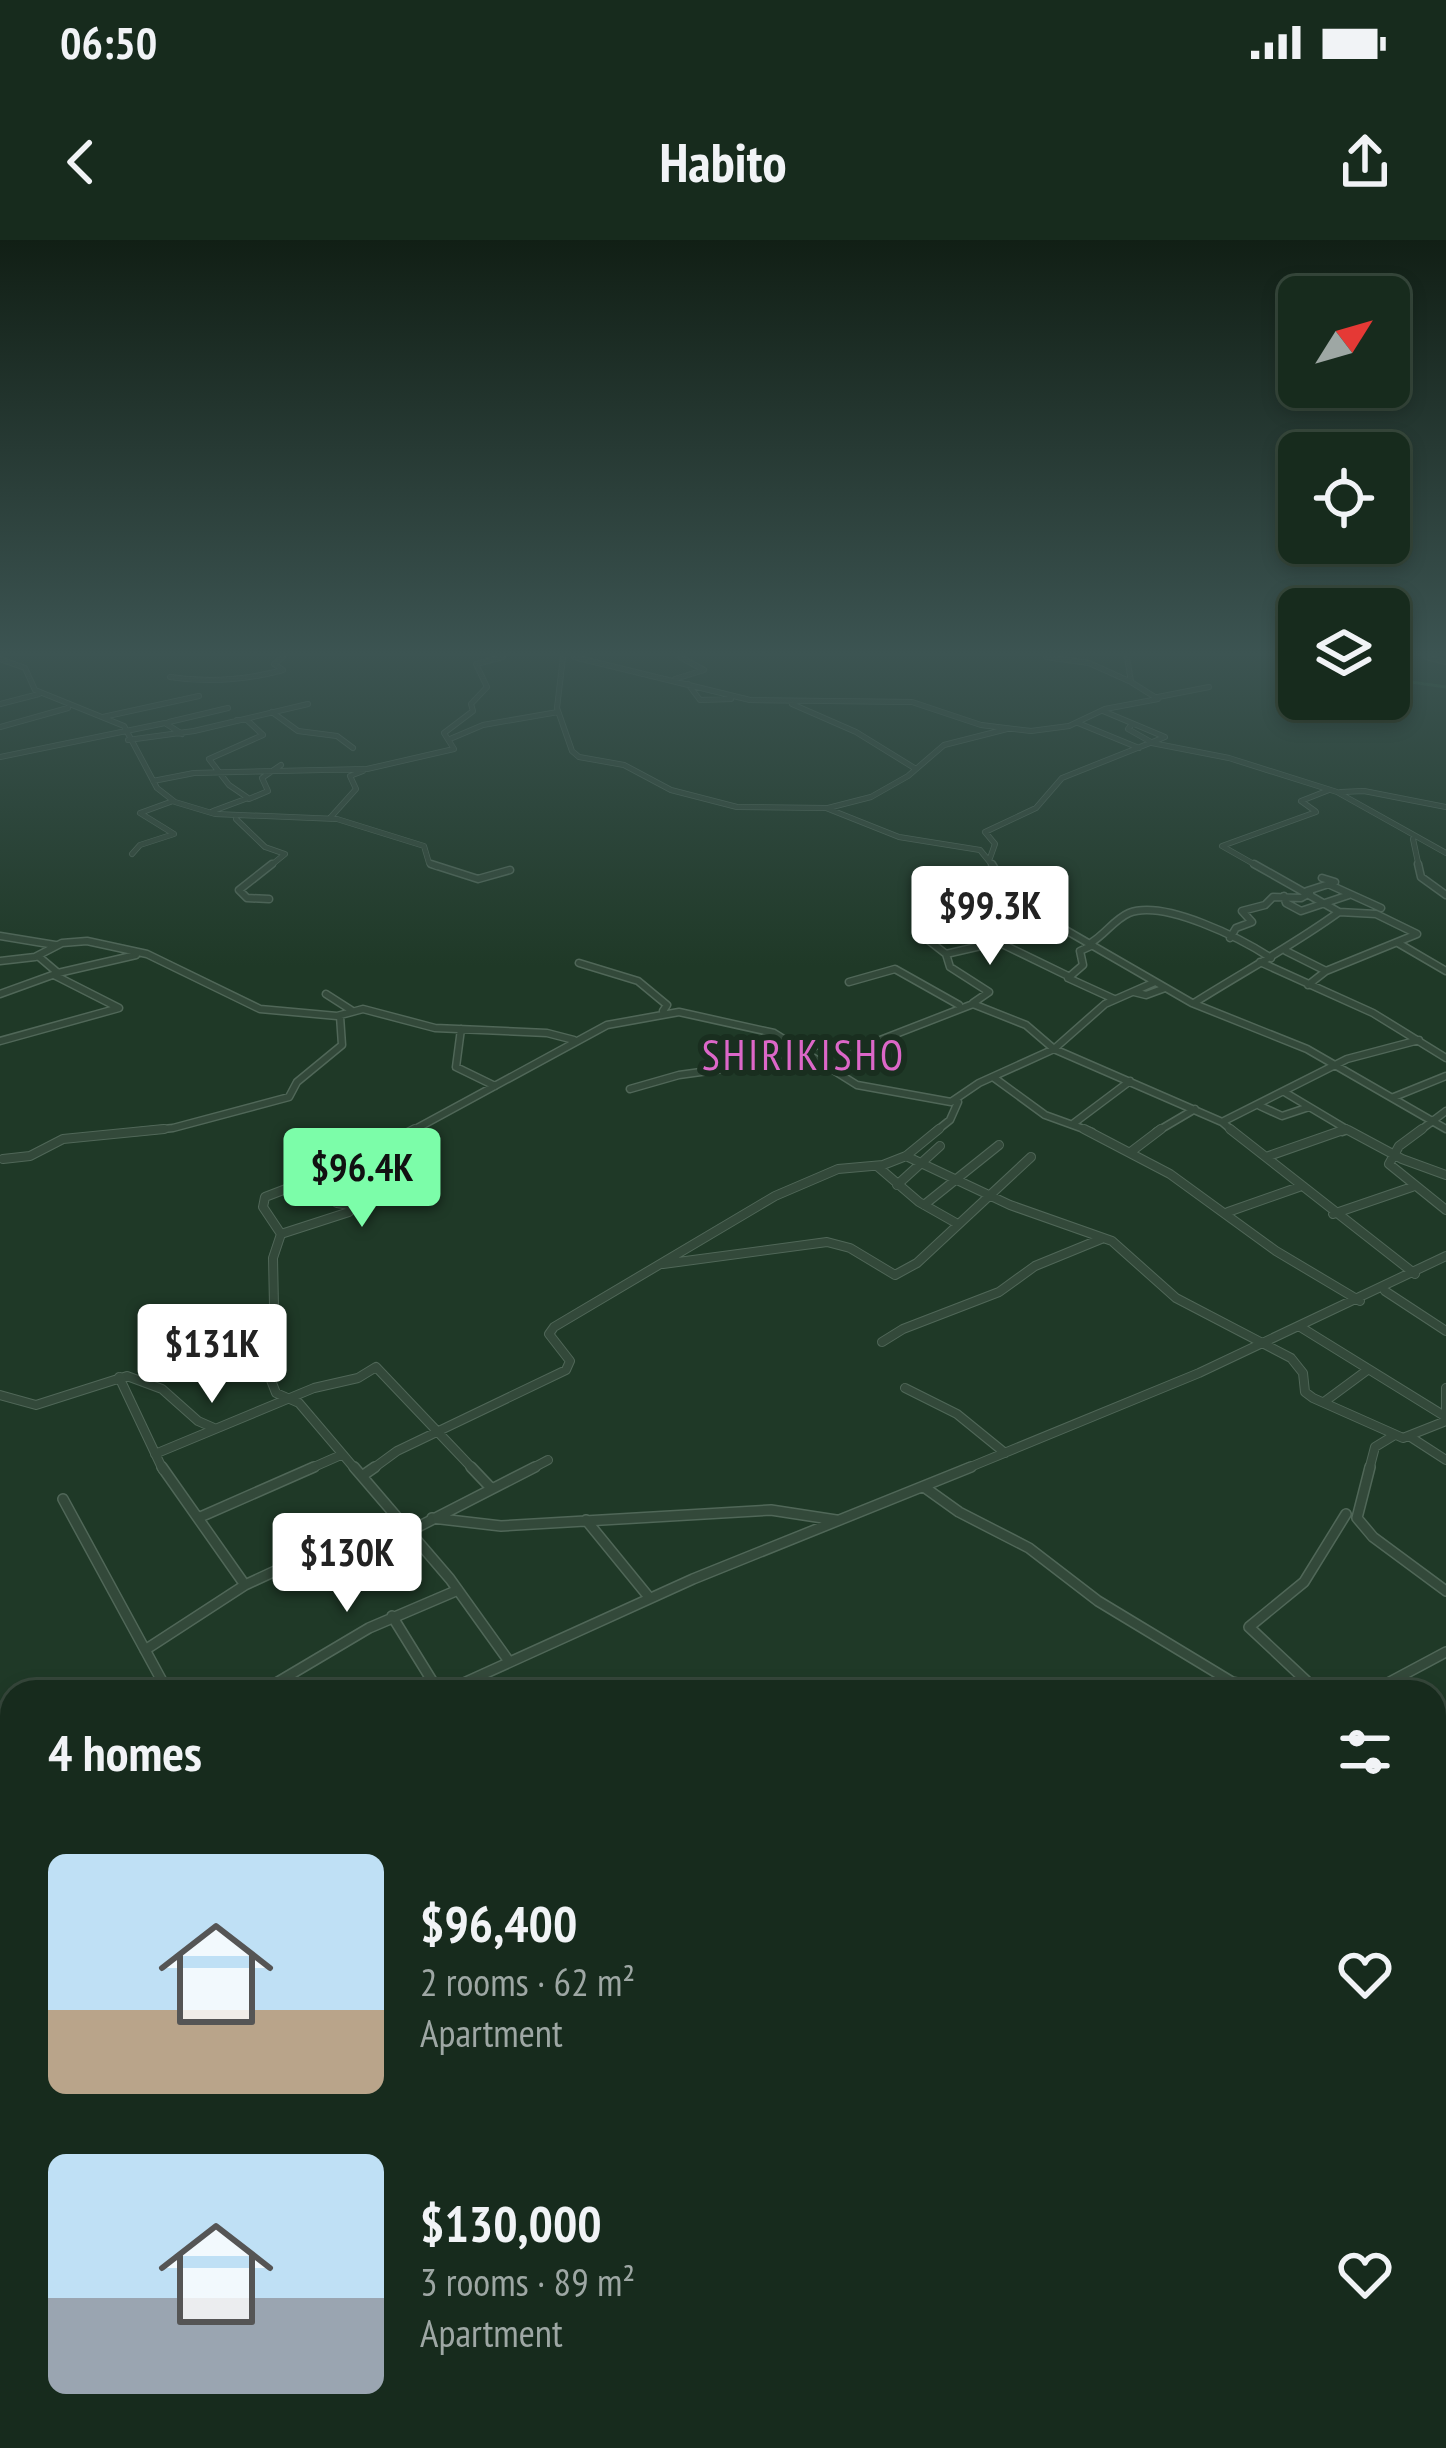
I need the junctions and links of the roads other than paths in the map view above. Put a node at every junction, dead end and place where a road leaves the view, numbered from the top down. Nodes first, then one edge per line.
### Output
1 (144, 760) edge
2 (211, 760) edge
3 (404, 760) edge
4 (600, 760) edge
5 (900, 760) edge
6 (926, 760) edge
7 (1109, 760) edge
8 (1234, 760) edge
9 (281, 765) dead end
10 (367, 769) junction
11 (916, 769) junction
12 (264, 775) junction
13 (222, 776) junction
14 (153, 781) junction
15 (1333, 791) junction
16 (248, 800) junction
17 (173, 801) junction
18 (826, 808) junction
19 (1446, 808) edge
20 (211, 812) junction
21 (233, 817) junction
22 (330, 818) junction
23 (1413, 837) junction
24 (1446, 853) edge
25 (132, 854) dead end
26 (990, 858) junction
27 (510, 870) dead end
28 (1309, 892) junction
29 (1349, 895) junction
30 (1446, 895) edge
31 (1283, 896) junction
32 (268, 898) dead end
33 (1324, 902) junction
34 (1382, 908) dead end
35 (1339, 912) junction
36 (0, 936) edge
37 (1230, 938) junction
38 (928, 940) dead end
39 (1398, 943) junction
40 (1092, 944) junction
41 (56, 945) junction
42 (1286, 951) junction
43 (147, 954) junction
44 (946, 954) junction
45 (38, 956) junction
46 (1271, 958) junction
47 (0, 961) edge
48 (579, 962) dead end
49 (1259, 962) junction
50 (1326, 971) junction
51 (1446, 971) edge
52 (56, 974) junction
53 (1068, 976) junction
54 (849, 982) dead end
55 (1155, 982) junction
56 (1308, 985) junction
57 (1165, 988) junction
58 (1132, 992) junction
59 (0, 994) edge
60 (326, 994) dead end
61 (1115, 999) junction
62 (1192, 1003) junction
63 (973, 1004) junction
64 (961, 1006) junction
65 (353, 1011) junction
66 (662, 1012) junction
67 (340, 1016) junction
68 (461, 1029) junction
69 (574, 1040) junction
70 (1419, 1040) junction
71 (0, 1041) edge
72 (1054, 1049) junction
73 (800, 1050) junction
74 (1446, 1058) edge
75 (1335, 1065) junction
76 (1446, 1076) edge
77 (993, 1077) junction
78 (1132, 1084) junction
79 (496, 1086) junction
80 (630, 1089) dead end
81 (1285, 1092) junction
82 (1393, 1098) junction
83 (959, 1100) junction
84 (1259, 1105) junction
85 (1309, 1107) junction
86 (1197, 1108) junction
87 (1446, 1112) edge
88 (1433, 1120) junction
89 (1222, 1122) junction
90 (1072, 1124) junction
91 (1348, 1130) junction
92 (1446, 1130) edge
93 (998, 1145) dead end
94 (940, 1146) dead end
95 (1132, 1151) junction
96 (1392, 1154) junction
97 (906, 1156) junction
98 (1031, 1157) dead end
99 (1267, 1157) junction
100 (3, 1159) edge
101 (920, 1164) junction
102 (877, 1166) junction
103 (1446, 1175) edge
104 (952, 1180) junction
105 (897, 1185) junction
106 (1413, 1186) junction
107 (1300, 1187) junction
108 (987, 1195) junction
109 (337, 1203) dead end
110 (924, 1204) junction
111 (1446, 1210) edge
112 (1227, 1213) junction
113 (1333, 1214) junction
114 (956, 1222) junction
115 (281, 1234) junction
116 (1102, 1238) junction
117 (1446, 1256) edge
118 (663, 1264) junction
119 (1415, 1274) junction
120 (1384, 1291) junction
121 (1361, 1302) junction
122 (1302, 1328) junction
123 (1446, 1331) edge
124 (882, 1342) dead end
125 (1268, 1343) junction
126 (1366, 1371) junction
127 (119, 1377) junction
128 (905, 1388) dead end
129 (1446, 1388) edge
130 (0, 1395) edge
131 (286, 1399) junction
132 (1323, 1402) junction
133 (1446, 1418) edge
134 (215, 1429) junction
135 (437, 1432) junction
136 (1394, 1436) junction
137 (1412, 1437) junction
138 (1005, 1453) junction
139 (155, 1454) junction
140 (341, 1455) junction
141 (548, 1460) dead end
142 (1446, 1460) edge
143 (362, 1476) junction
144 (923, 1486) junction
145 (490, 1487) junction
146 (63, 1499) dead end
147 (1346, 1514) dead end
148 (394, 1516) junction
149 (198, 1518) junction
150 (432, 1519) junction
151 (586, 1520) junction
152 (838, 1520) junction
153 (410, 1532) junction
154 (244, 1586) junction
155 (458, 1589) junction
156 (1446, 1591) edge
157 (648, 1596) junction
158 (392, 1616) junction
159 (145, 1651) junction
160 (1446, 1652) edge
161 (508, 1660) junction
162 (161, 1680) edge
163 (281, 1680) edge
164 (433, 1680) edge
165 (466, 1680) edge
166 (1231, 1680) edge
167 (1305, 1680) edge
168 (1393, 1680) edge

1 - 14 street
2 - 13 street
3 - 10 street
4 - 18 street
5 - 11 street
6 - 11 street
7 - 26 street
8 - 15 street
9 - 12 street
10 - 12 street
10 - 22 street
11 - 18 street
12 - 13 street
12 - 16 street
13 - 14 street
13 - 16 street
14 - 17 street
15 - 19 street
15 - 23 street
15 - 28 street
16 - 20 street
17 - 20 street
17 - 25 street
18 - 26 street
20 - 21 street
21 - 22 street
21 - 32 street
22 - 27 street
23 - 24 street
23 - 30 street
26 - 40 street
28 - 29 street
28 - 31 street
28 - 33 street
29 - 33 street
29 - 34 street
31 - 33 street
31 - 37 street
33 - 35 street
35 - 39 street
35 - 42 street
36 - 41 street
37 - 40 street
37 - 46 street
38 - 44 street
39 - 50 street
39 - 51 street
40 - 53 street
40 - 55 street
41 - 43 street
41 - 45 street
42 - 46 street
42 - 50 street
43 - 52 street
43 - 67 street
44 - 53 street
44 - 63 street
45 - 47 street
45 - 52 street
46 - 49 street
48 - 66 street
49 - 56 street
49 - 62 street
50 - 56 street
52 - 59 street
52 - 71 street
53 - 61 street
54 - 64 street
55 - 57 street
55 - 58 street
56 - 70 street
57 - 58 street
57 - 62 street
58 - 61 street
60 - 65 street
61 - 72 street
62 - 75 street
63 - 64 street
63 - 72 street
64 - 73 street
65 - 67 street
65 - 68 street
66 - 69 street
66 - 73 street
67 - 100 street
68 - 69 street
68 - 79 street
69 - 79 street
70 - 74 street
70 - 75 street
72 - 77 street
72 - 78 street
73 - 80 street
73 - 83 street
75 - 81 street
75 - 82 street
76 - 82 street
77 - 83 street
77 - 90 street
78 - 86 street
78 - 90 street
79 - 115 street
81 - 84 street
81 - 85 street
82 - 88 street
83 - 97 street
84 - 85 street
84 - 89 street
85 - 91 street
86 - 89 street
86 - 95 street
87 - 88 street
88 - 92 street
88 - 96 street
89 - 99 street
90 - 95 street
91 - 96 street
91 - 99 street
93 - 104 street
94 - 101 street
95 - 112 street
96 - 103 street
96 - 106 street
97 - 101 street
97 - 102 street
98 - 108 street
99 - 107 street
101 - 104 street
101 - 105 street
102 - 105 street
102 - 118 street
104 - 108 street
104 - 110 street
105 - 110 street
106 - 111 street
106 - 113 street
107 - 112 street
107 - 113 street
108 - 114 street
108 - 116 street
109 - 115 street
110 - 114 street
112 - 121 street
113 - 119 street
114 - 118 street
115 - 131 street
116 - 124 street
116 - 125 street
117 - 119 street
118 - 135 street
119 - 120 street
120 - 121 street
120 - 123 street
121 - 122 street
122 - 125 street
122 - 126 street
125 - 132 street
125 - 138 street
126 - 132 street
126 - 133 street
127 - 130 street
127 - 134 street
127 - 139 street
128 - 138 street
129 - 133 street
131 - 134 street
131 - 135 street
131 - 140 street
132 - 136 street
133 - 137 street
134 - 139 street
135 - 143 street
135 - 145 street
136 - 137 street
136 - 156 street
137 - 142 street
138 - 144 street
139 - 149 street
140 - 143 street
140 - 149 street
141 - 145 street
143 - 148 street
144 - 152 street
144 - 166 street
145 - 150 street
146 - 159 street
147 - 167 street
148 - 153 street
148 - 154 street
149 - 154 street
150 - 151 street
150 - 153 street
151 - 152 street
151 - 157 street
152 - 157 street
153 - 155 street
154 - 159 street
155 - 158 street
155 - 161 street
157 - 161 street
158 - 163 street
158 - 164 street
159 - 162 street
160 - 168 street
161 - 165 street

